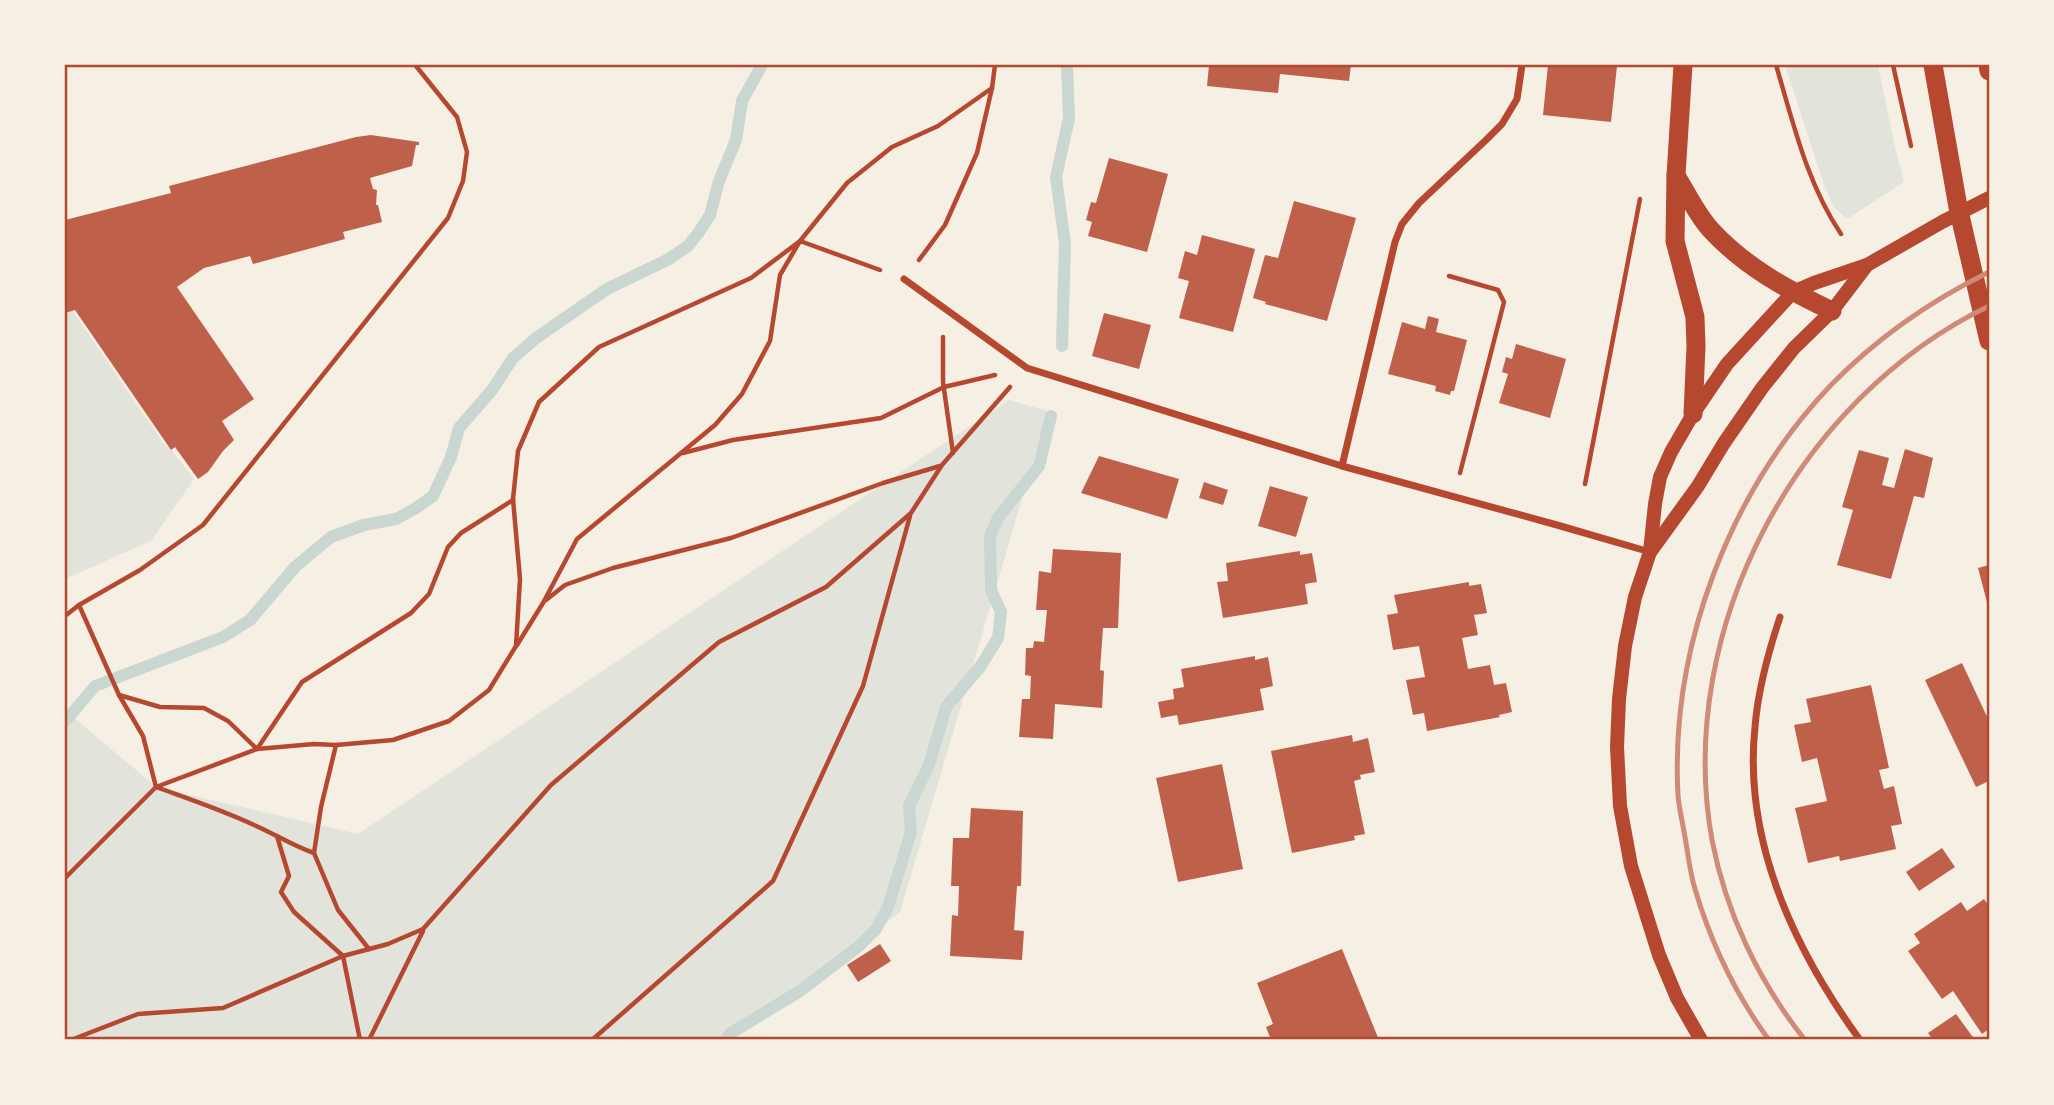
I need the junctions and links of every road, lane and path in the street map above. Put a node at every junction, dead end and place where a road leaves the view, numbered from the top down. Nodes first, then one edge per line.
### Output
1 (1002, 65) edge
2 (1522, 65) edge
3 (1683, 65) edge
4 (1776, 65) edge
5 (1893, 65) edge
6 (1933, 65) edge
7 (1988, 65) edge
8 (416, 66) edge
9 (995, 68) edge
10 (1989, 71) edge
11 (992, 88) junction
12 (1911, 146) dead end
13 (1676, 175) junction
14 (1989, 198) edge
15 (1640, 199) dead end
16 (1841, 234) dead end
17 (800, 242) junction
18 (1867, 265) junction
19 (1449, 276) dead end
20 (904, 279) junction
21 (1793, 292) junction
22 (1832, 311) junction
23 (1989, 341) edge
24 (943, 355) dead end
25 (1027, 368) junction
26 (944, 387) junction
27 (1693, 414) junction
28 (682, 454) junction
29 (953, 454) junction
30 (1463, 456) dead end
31 (942, 465) junction
32 (1342, 466) junction
33 (1585, 484) dead end
34 (513, 499) junction
35 (911, 513) junction
36 (1650, 552) junction
37 (543, 603) junction
38 (79, 606) junction
39 (65, 616) edge
40 (1780, 617) dead end
41 (516, 646) junction
42 (119, 695) junction
43 (336, 745) junction
44 (257, 749) junction
45 (156, 787) junction
46 (276, 836) junction
47 (314, 853) junction
48 (65, 878) edge
49 (423, 929) junction
50 (369, 949) junction
51 (343, 956) junction
52 (71, 1040) edge
53 (360, 1040) edge
54 (369, 1040) edge
55 (592, 1040) edge
56 (1700, 1040) edge
57 (1860, 1040) edge

1 - 9 path
2 - 32 street
3 - 13 highway
4 - 16 path
5 - 12 path
6 - 23 highway
7 - 10 highway
8 - 38 path
9 - 11 path
11 - 17 path
11 - 20 path
13 - 21 highway
13 - 27 highway
14 - 18 main road
15 - 33 path
17 - 20 path
17 - 28 path
17 - 34 path
18 - 21 main road
18 - 22 main road
19 - 30 path
20 - 25 street
21 - 22 highway
21 - 27 main road
22 - 36 main road
24 - 26 path
25 - 26 path
25 - 29 path
25 - 32 street
26 - 28 path
26 - 29 path
27 - 36 main road
28 - 37 path
29 - 31 path
31 - 35 path
31 - 37 path
32 - 36 street
34 - 41 path
34 - 44 path
35 - 49 path
35 - 55 path
36 - 56 main road
37 - 41 path
38 - 39 path
38 - 42 path
40 - 57 street
41 - 43 path
42 - 44 path
42 - 45 path
43 - 44 path
43 - 47 path
44 - 45 path
45 - 46 path
45 - 48 path
46 - 47 path
46 - 51 path
47 - 50 path
49 - 50 path
49 - 54 path
50 - 51 path
51 - 52 path
51 - 53 path

